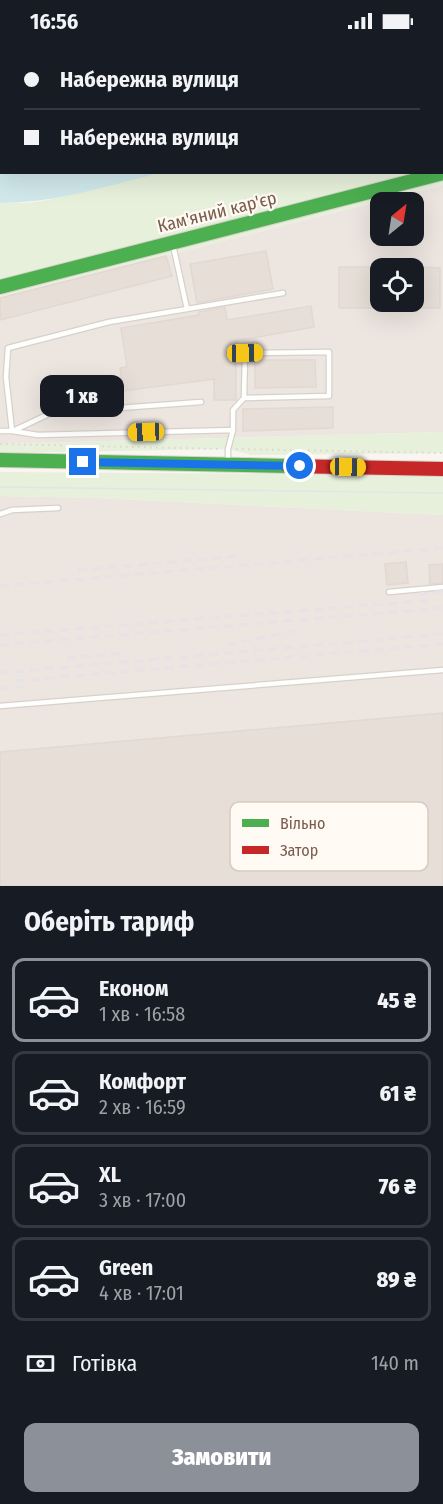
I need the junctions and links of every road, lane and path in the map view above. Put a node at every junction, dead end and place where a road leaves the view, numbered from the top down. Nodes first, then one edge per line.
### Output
1 (439, 174) edge
2 (173, 242) junction
3 (0, 287) edge
4 (283, 293) dead end
5 (187, 309) junction
6 (244, 398) junction
7 (201, 402) dead end
8 (232, 430) junction
9 (0, 431) edge
10 (12, 431) junction
11 (0, 460) edge
12 (228, 464) junction
13 (443, 469) edge
14 (58, 508) dead end
15 (0, 514) edge
16 (443, 587) edge
17 (389, 592) dead end
18 (443, 670) edge
19 (0, 706) edge

1 - 2 main road, Кам'яний кар'єр
2 - 3 main road, Кам'яний кар'єр
2 - 5 lane
4 - 5 lane
5 - 10 lane
6 - 6 lane
6 - 8 lane
7 - 10 lane
8 - 10 lane
8 - 12 lane
9 - 10 lane
11 - 12 main road
12 - 13 main road
14 - 15 lane
16 - 17 lane
18 - 19 lane

